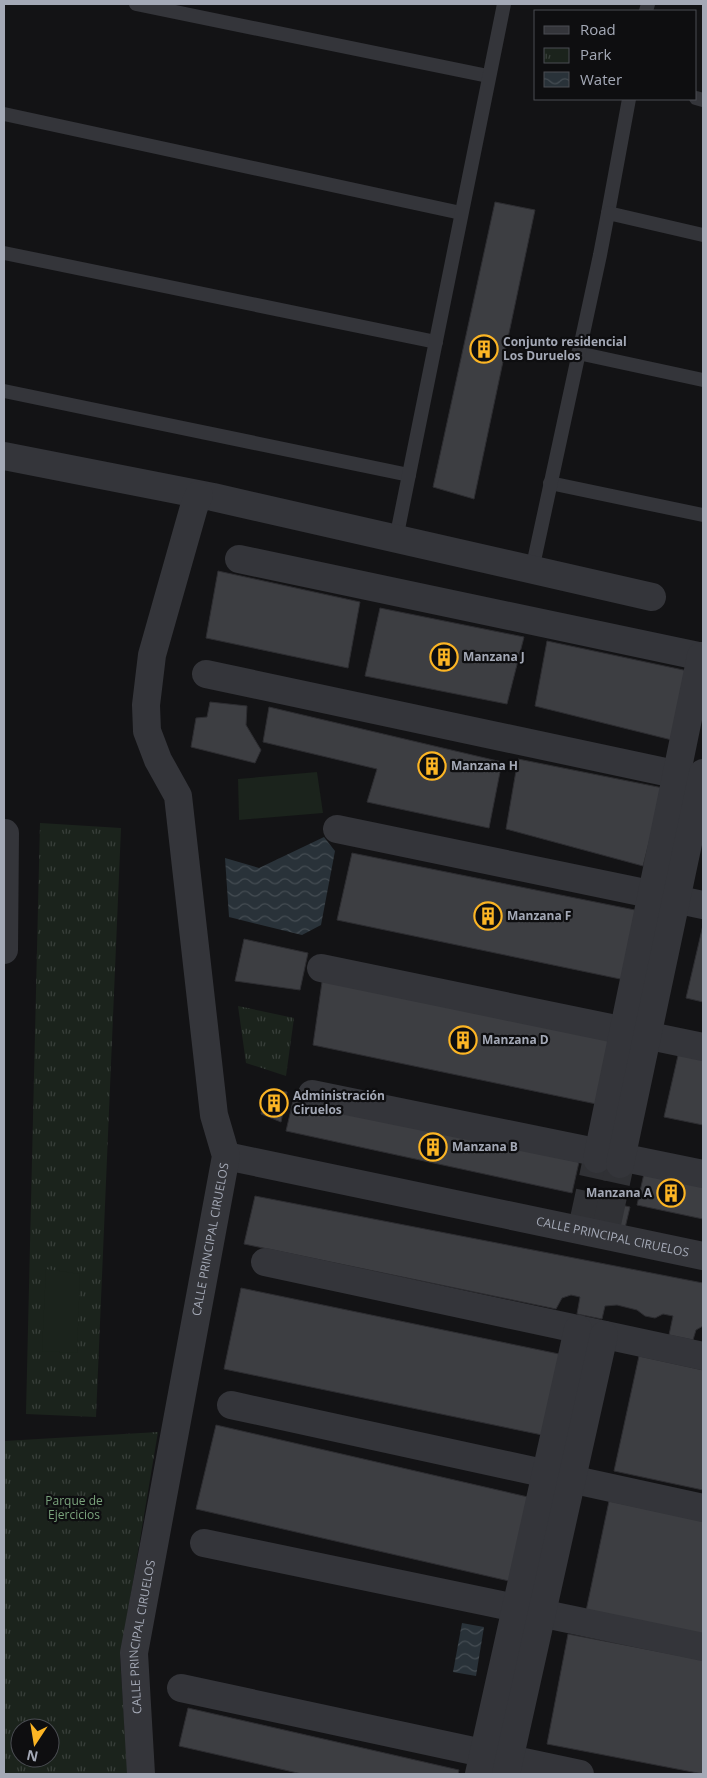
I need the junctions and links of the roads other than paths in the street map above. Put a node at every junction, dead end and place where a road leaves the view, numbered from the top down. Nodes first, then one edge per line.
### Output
1 (136, 4) edge
2 (504, 4) edge
3 (488, 76) junction
4 (630, 100) edge
5 (4, 114) edge
6 (462, 213) junction
7 (608, 213) junction
8 (703, 235) edge
9 (4, 253) edge
10 (436, 342) junction
11 (578, 353) junction
12 (703, 380) edge
13 (4, 391) edge
14 (4, 456) edge
15 (409, 475) junction
16 (550, 483) junction
17 (199, 495) junction
18 (703, 515) edge
19 (396, 539) junction
20 (239, 559) dead end
21 (532, 570) junction
22 (652, 597) dead end
23 (702, 656) edge
24 (206, 674) dead end
25 (696, 777) edge
26 (337, 829) dead end
27 (6, 833) dead end
28 (664, 896) junction
29 (703, 904) edge
30 (4, 950) edge
31 (321, 968) dead end
32 (635, 1034) junction
33 (703, 1048) edge
34 (312, 1094) dead end
35 (226, 1156) junction
36 (609, 1158) junction
37 (703, 1174) edge
38 (703, 1256) edge
39 (265, 1262) dead end
40 (591, 1332) junction
41 (703, 1356) edge
42 (231, 1405) dead end
43 (559, 1477) junction
44 (703, 1508) edge
45 (204, 1543) dead end
46 (528, 1611) junction
47 (703, 1647) edge
48 (181, 1688) dead end
49 (494, 1765) edge
50 (141, 1774) edge
51 (580, 1774) edge

1 - 3 lane
2 - 3 lane
3 - 6 lane
4 - 7 lane
5 - 6 lane
6 - 10 lane
7 - 8 lane
7 - 11 lane
9 - 10 lane
10 - 15 lane
11 - 12 lane
11 - 16 lane
13 - 15 lane
14 - 17 street
15 - 19 lane
16 - 18 lane
16 - 21 lane
17 - 19 street
17 - 35 street
19 - 21 street
20 - 23 street
21 - 22 street
23 - 25 street
24 - 25 street
25 - 28 street
26 - 28 street
27 - 30 street
28 - 29 street
28 - 32 street
31 - 32 street
32 - 33 street
32 - 36 street
34 - 36 street
35 - 38 street, CALLE PRINCIPAL CIRUELOS
35 - 50 street, CALLE PRINCIPAL CIRUELOS
36 - 37 street
39 - 40 street
40 - 41 street
40 - 43 street
42 - 43 street
43 - 44 street
43 - 46 street
45 - 46 street
46 - 47 street
46 - 49 street
48 - 49 street
49 - 51 street

